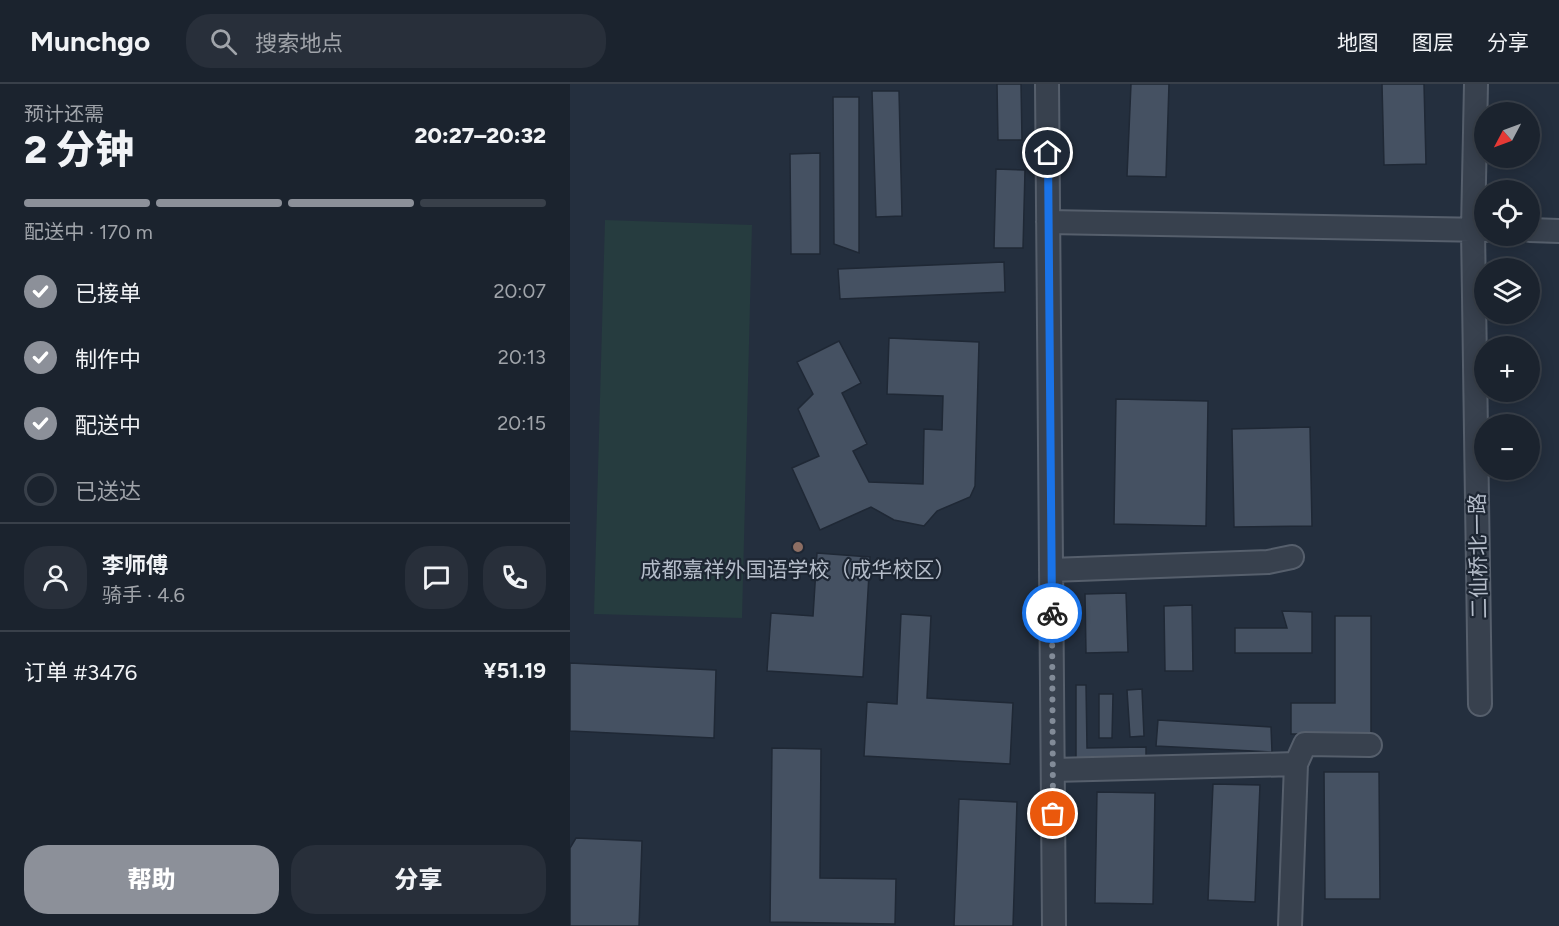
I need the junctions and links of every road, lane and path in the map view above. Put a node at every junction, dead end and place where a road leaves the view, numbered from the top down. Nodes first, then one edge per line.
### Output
1 (1047, 84) edge
2 (1476, 84) edge
3 (1478, 180) edge
4 (1048, 222) junction
5 (1474, 230) edge
6 (1540, 230) edge
7 (1559, 231) edge
8 (1479, 246) edge
9 (1292, 557) dead end
10 (1051, 570) junction
11 (1480, 704) dead end
12 (1370, 745) dead end
13 (1296, 764) junction
14 (1053, 770) junction
15 (1054, 926) edge
16 (1290, 926) edge

1 - 4 street
2 - 3 street, 二仙桥北一路
4 - 5 street
4 - 10 street
6 - 7 street
8 - 11 street, 二仙桥北一路
9 - 10 street
10 - 14 street
12 - 13 street
13 - 14 street
13 - 16 street
14 - 15 street

